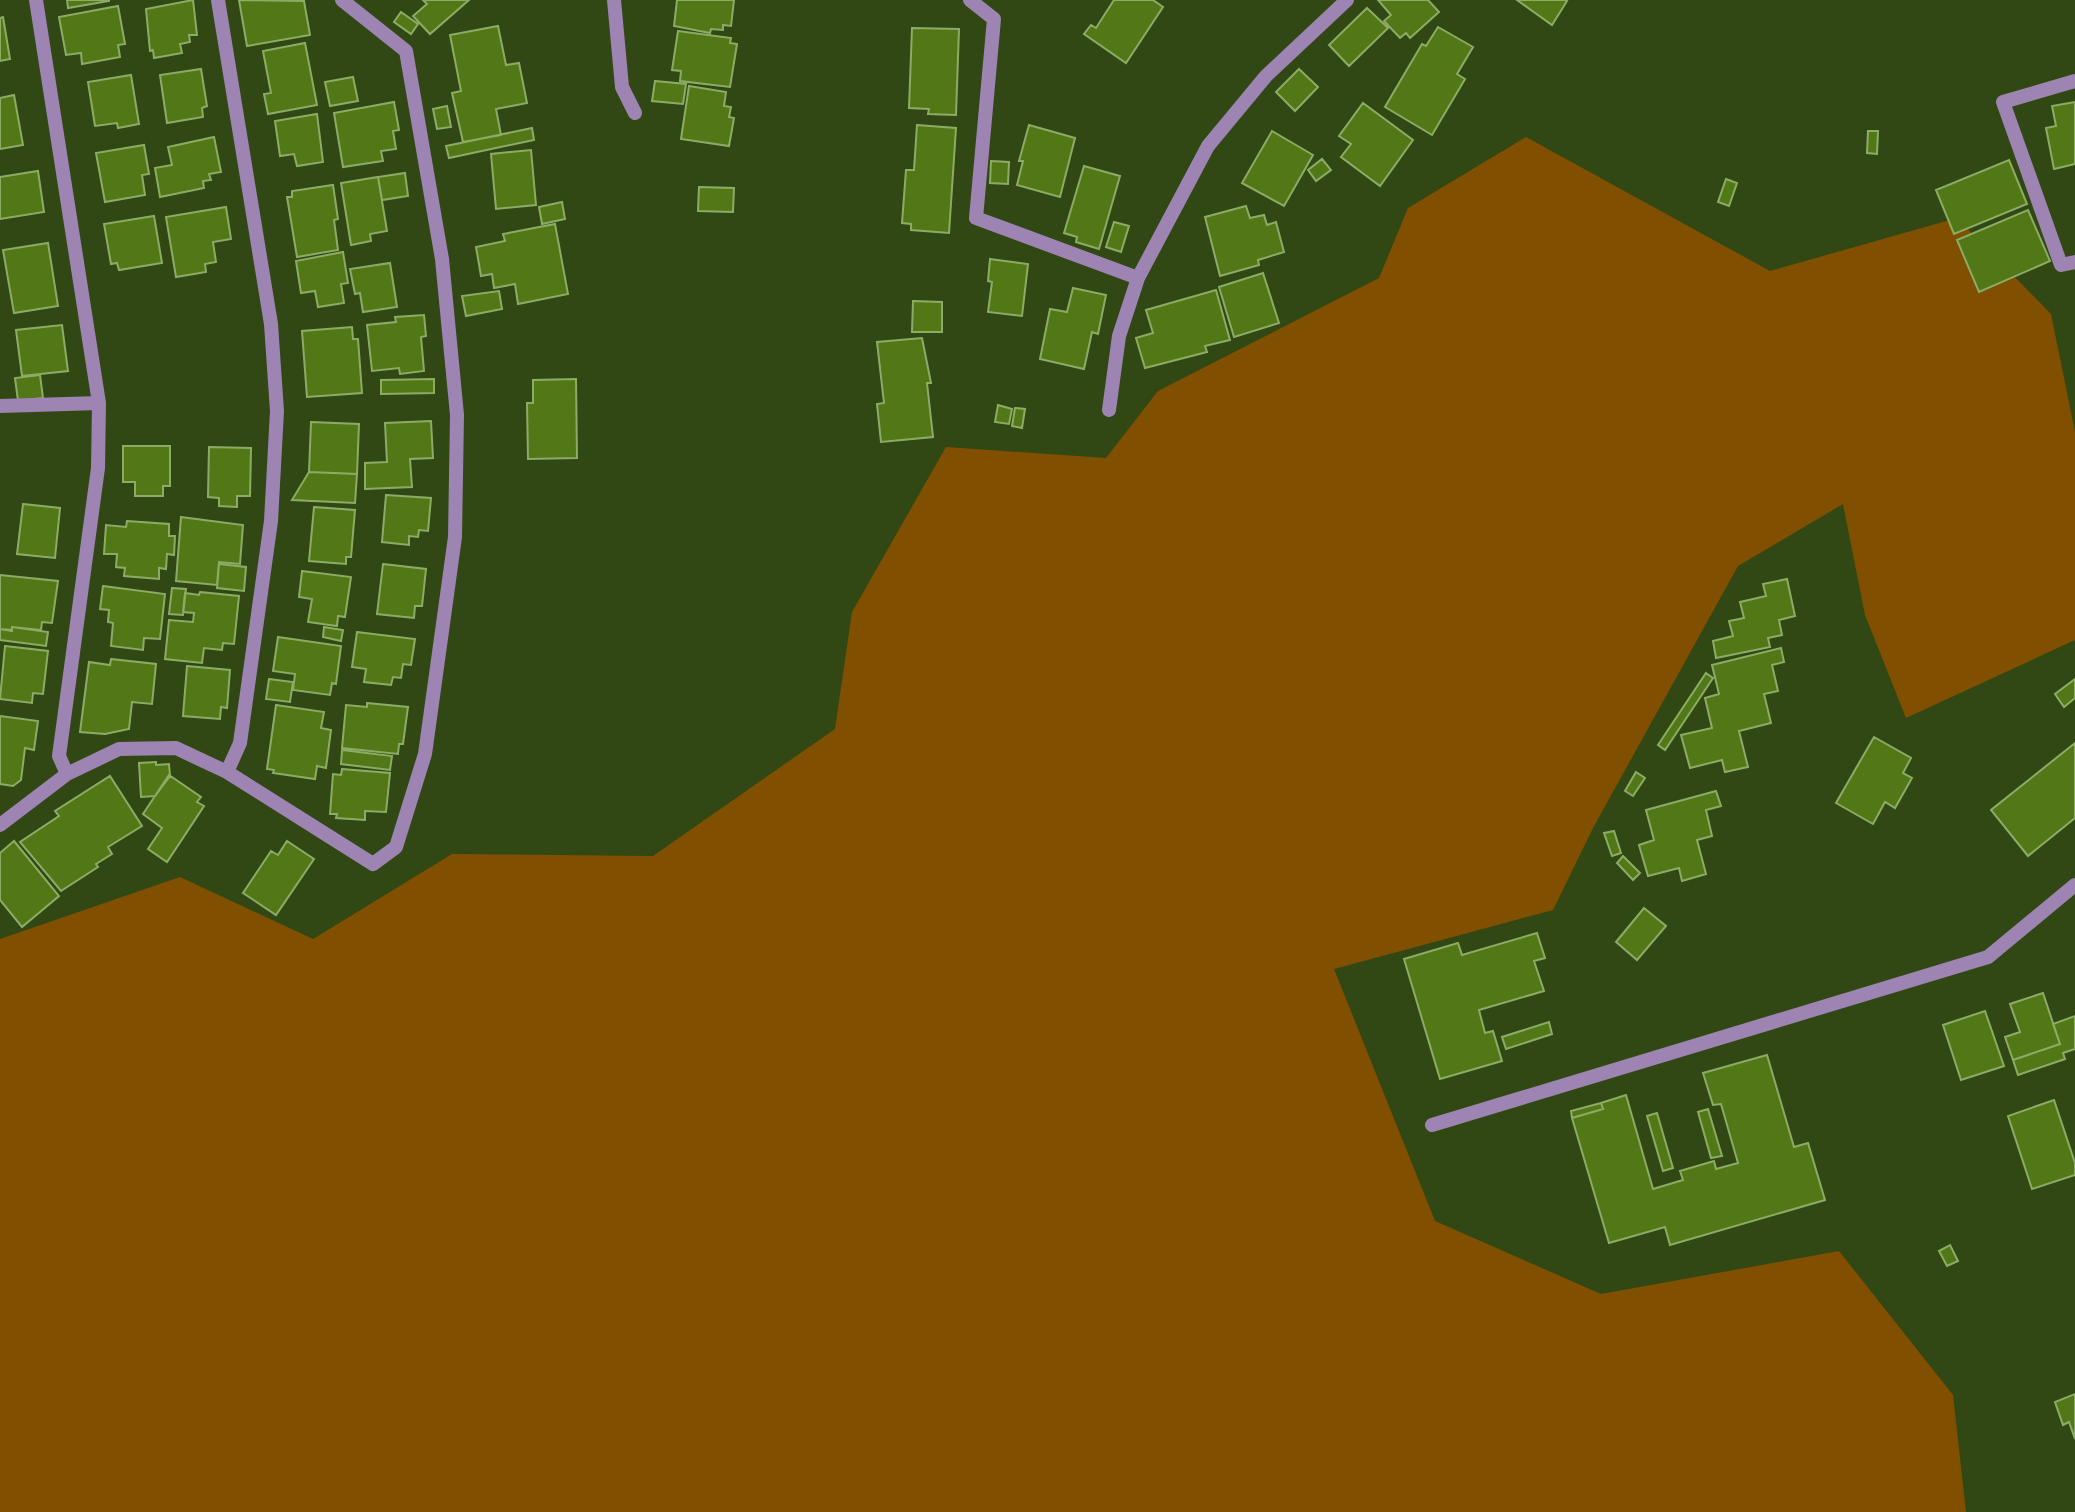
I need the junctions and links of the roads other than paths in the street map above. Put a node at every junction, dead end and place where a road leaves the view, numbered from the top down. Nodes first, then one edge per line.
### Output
1 (36, 0) edge
2 (218, 0) edge
3 (342, 0) edge
4 (614, 0) edge
5 (970, 0) edge
6 (1347, 0) edge
7 (2075, 81) edge
8 (635, 113) dead end
9 (2075, 262) edge
10 (1138, 278) junction
11 (99, 403) junction
12 (0, 406) edge
13 (1109, 410) dead end
14 (227, 772) junction
15 (67, 774) junction
16 (0, 825) edge
17 (2075, 885) edge
18 (1432, 1125) dead end

1 - 11 street
2 - 14 street
3 - 14 street
4 - 8 street
5 - 10 street
6 - 10 street
7 - 9 street
10 - 13 street
11 - 12 street
11 - 15 street
14 - 15 street
15 - 16 street
17 - 18 street

